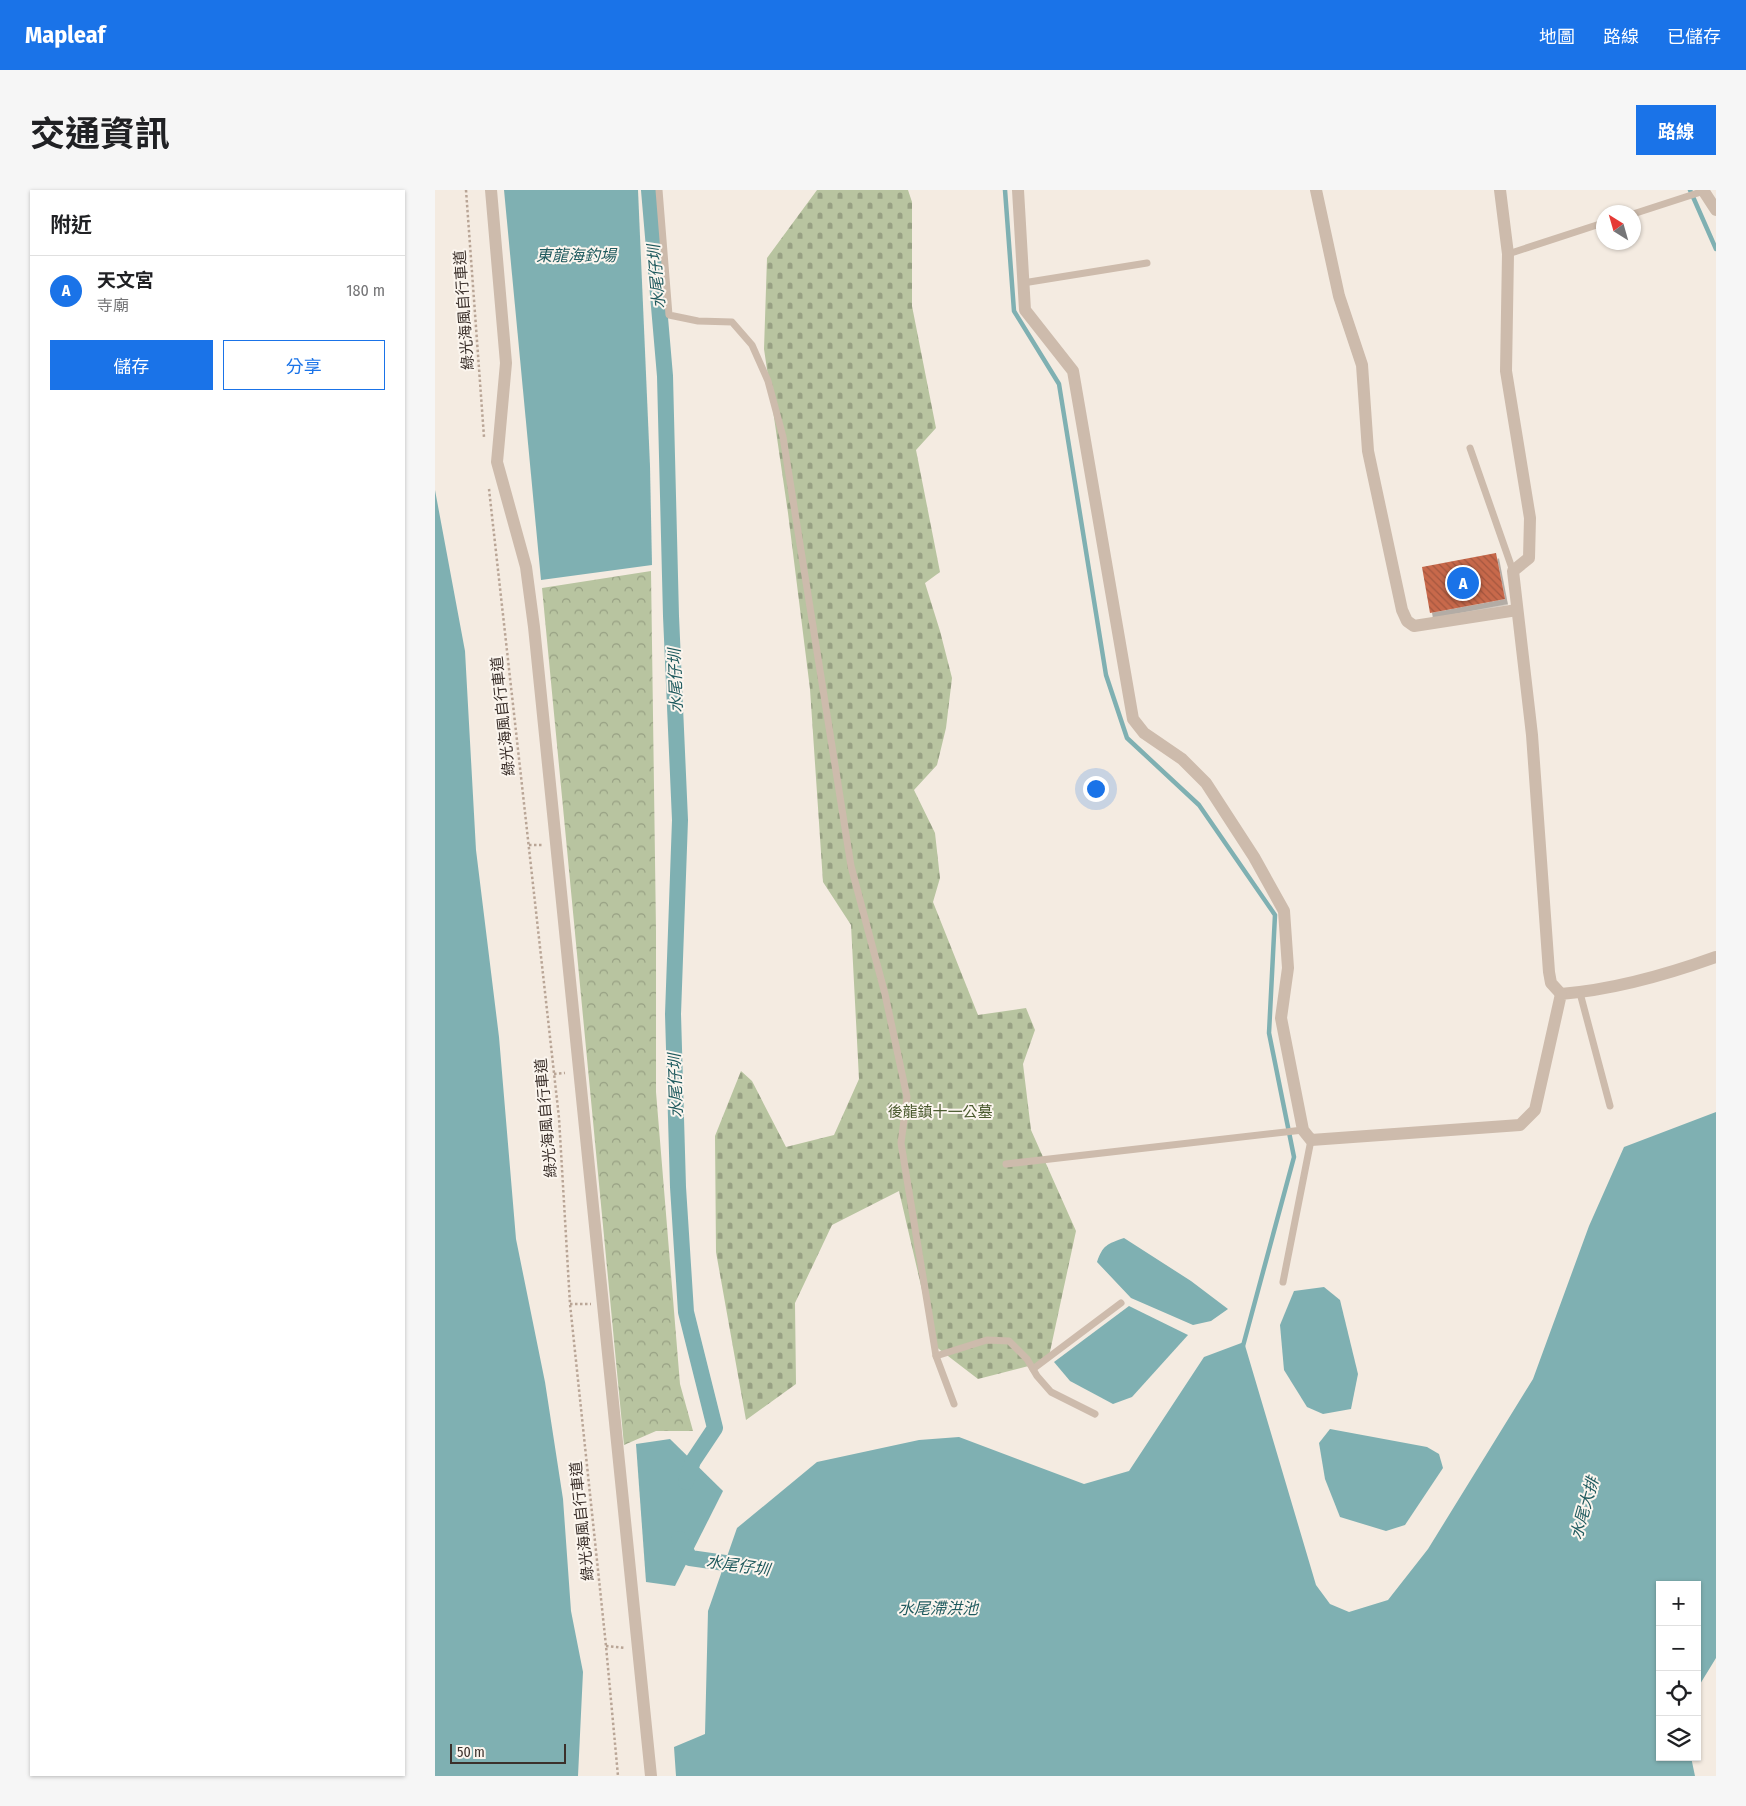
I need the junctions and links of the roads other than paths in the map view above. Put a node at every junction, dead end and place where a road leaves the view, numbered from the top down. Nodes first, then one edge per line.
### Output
1 (491, 190) edge
2 (659, 190) edge
3 (1018, 190) edge
4 (1316, 190) edge
5 (1500, 190) edge
6 (1702, 191) edge
7 (1716, 210) edge
8 (1641, 211) edge
9 (1596, 226) edge
10 (1508, 254) junction
11 (1147, 263) dead end
12 (1023, 283) junction
13 (1470, 448) dead end
14 (1513, 570) junction
15 (1517, 610) junction
16 (1716, 957) edge
17 (1580, 992) junction
18 (1561, 994) junction
19 (1610, 1106) dead end
20 (1304, 1134) junction
21 (1006, 1164) dead end
22 (1283, 1282) dead end
23 (1121, 1303) dead end
24 (936, 1356) junction
25 (1033, 1369) junction
26 (954, 1404) dead end
27 (1095, 1414) dead end
28 (651, 1776) edge

1 - 28 street
2 - 24 lane
3 - 12 street
4 - 15 street
5 - 10 street
6 - 7 street
6 - 8 lane
9 - 10 lane
10 - 14 street
11 - 12 lane
12 - 20 street
13 - 14 lane
14 - 15 street
15 - 18 street
16 - 17 street
17 - 18 street
17 - 19 lane
18 - 20 street
20 - 21 lane
20 - 22 lane
23 - 25 lane
24 - 25 lane
24 - 26 lane
25 - 27 lane

